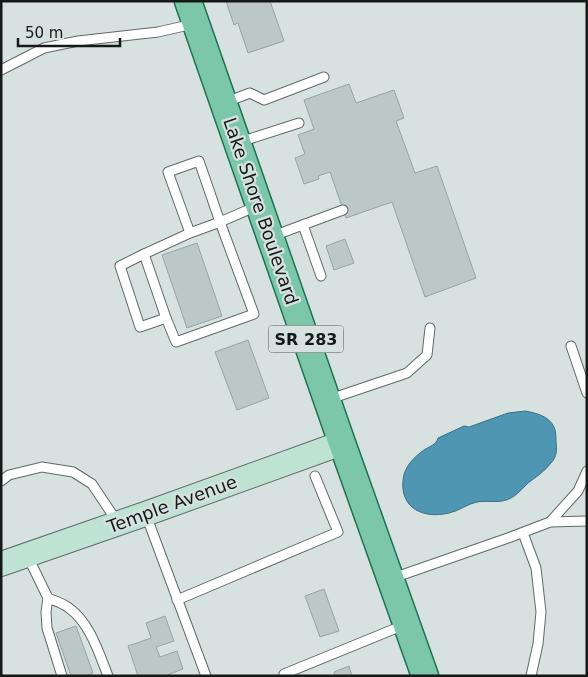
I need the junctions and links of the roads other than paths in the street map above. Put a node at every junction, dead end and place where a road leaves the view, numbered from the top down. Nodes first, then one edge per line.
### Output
1 (192, 12) edge
2 (1, 70) edge
3 (324, 77) dead end
4 (223, 103) junction
5 (300, 123) dead end
6 (237, 143) junction
7 (259, 205) junction
8 (343, 210) dead end
9 (220, 222) junction
10 (304, 225) junction
11 (190, 233) junction
12 (270, 237) junction
13 (144, 254) junction
14 (321, 276) dead end
15 (166, 318) junction
16 (430, 328) dead end
17 (572, 346) dead end
18 (587, 393) edge
19 (327, 400) junction
20 (342, 443) junction
21 (587, 472) edge
22 (315, 476) dead end
23 (1, 481) edge
24 (146, 514) junction
25 (587, 521) edge
26 (550, 522) junction
27 (118, 524) junction
28 (523, 533) junction
29 (26, 555) junction
30 (1, 564) edge
31 (391, 579) junction
32 (48, 598) junction
33 (177, 600) junction
34 (407, 624) junction
35 (284, 674) dead end
36 (62, 676) edge
37 (108, 676) edge
38 (206, 676) edge
39 (426, 676) edge
40 (531, 676) edge

1 - 2 lane
1 - 4 main road, Lake Shore Boulevard / SR 283
3 - 4 lane
4 - 6 main road, Lake Shore Boulevard / SR 283
5 - 6 lane
6 - 7 main road, Lake Shore Boulevard / SR 283
7 - 9 lane
7 - 12 main road, Lake Shore Boulevard / SR 283
8 - 10 lane
9 - 11 lane
9 - 11 lane
9 - 15 lane
10 - 12 lane
10 - 14 lane
11 - 13 lane
12 - 19 main road, Lake Shore Boulevard / SR 283
13 - 15 lane
13 - 15 lane
16 - 19 lane
17 - 18 lane
19 - 20 main road, Lake Shore Boulevard / SR 283
20 - 24 street, Temple Avenue
20 - 31 main road, Lake Shore Boulevard / SR 283
21 - 26 lane
22 - 33 lane
23 - 27 lane
24 - 27 street, Temple Avenue
24 - 33 lane
25 - 26 lane
26 - 28 lane
27 - 29 street, Temple Avenue
28 - 31 lane
28 - 40 lane
29 - 30 street, Temple Avenue
29 - 32 lane
31 - 34 main road, Lake Shore Boulevard / SR 283
32 - 36 lane
32 - 37 lane
33 - 38 lane
34 - 35 lane
34 - 39 main road, Lake Shore Boulevard / SR 283

